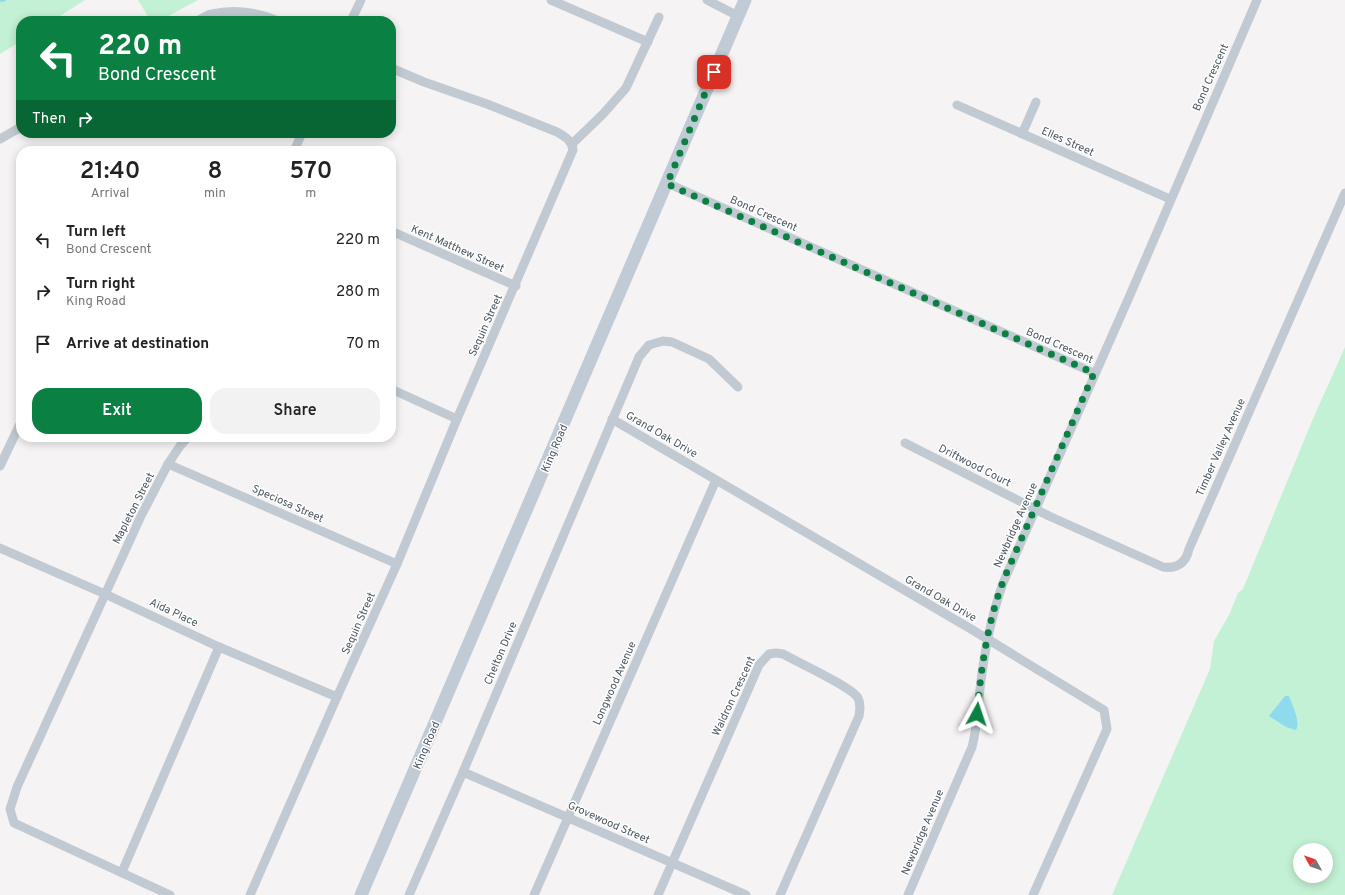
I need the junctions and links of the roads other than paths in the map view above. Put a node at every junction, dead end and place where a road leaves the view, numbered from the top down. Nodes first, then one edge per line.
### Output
1 (361, 0) edge
2 (551, 0) edge
3 (707, 0) edge
4 (746, 0) edge
5 (1257, 0) edge
6 (206, 16) edge
7 (261, 16) edge
8 (354, 16) edge
9 (738, 16) junction
10 (659, 17) dead end
11 (648, 42) junction
12 (396, 70) edge
13 (1036, 102) dead end
14 (957, 105) dead end
15 (16, 130) edge
16 (1022, 134) junction
17 (0, 139) edge
18 (572, 144) junction
19 (667, 184) junction
20 (1345, 193) edge
21 (1170, 199) junction
22 (396, 233) edge
23 (516, 286) junction
24 (1094, 373) junction
25 (738, 387) dead end
26 (396, 391) edge
27 (457, 419) junction
28 (612, 419) junction
29 (16, 432) edge
30 (184, 442) edge
31 (905, 443) dead end
32 (168, 464) junction
33 (0, 466) edge
34 (716, 480) junction
35 (1034, 509) junction
36 (0, 548) edge
37 (397, 564) junction
38 (105, 594) junction
39 (988, 640) junction
40 (219, 647) junction
41 (337, 697) junction
42 (463, 772) junction
43 (568, 817) junction
44 (672, 863) junction
45 (122, 872) junction
46 (170, 895) edge
47 (250, 895) edge
48 (361, 895) edge
49 (409, 895) edge
50 (534, 895) edge
51 (658, 895) edge
52 (746, 895) edge
53 (780, 895) edge
54 (908, 895) edge
55 (1033, 895) edge

1 - 8 street
2 - 11 street
3 - 9 street
4 - 9 main road, King Road
5 - 21 street, Bond Crescent
6 - 7 street
9 - 19 main road, King Road
10 - 11 street
11 - 18 street
12 - 18 street
13 - 16 street
14 - 16 street, Elles Street
15 - 17 street
16 - 21 street, Elles Street
18 - 23 street, Sequin Street
19 - 24 street, Bond Crescent
19 - 48 main road, King Road
20 - 35 street, Timber Valley Avenue
21 - 24 street, Bond Crescent
22 - 23 street, Kent Matthew Street
23 - 27 street, Sequin Street
24 - 35 street, Newbridge Avenue
25 - 28 street, Chelton Drive
26 - 27 street
27 - 37 street, Sequin Street
28 - 34 street, Grand Oak Drive
28 - 42 street, Chelton Drive
29 - 33 street
30 - 32 street, Mapleton Street
31 - 35 street, Driftwood Court
32 - 37 street, Speciosa Street
32 - 38 street, Mapleton Street
34 - 39 street, Grand Oak Drive
34 - 43 street, Longwood Avenue
35 - 39 street, Newbridge Avenue
36 - 38 street, Aida Place
37 - 41 street, Sequin Street
38 - 40 street, Aida Place
38 - 45 street, Mapleton Street
39 - 54 street, Newbridge Avenue
39 - 55 street, Grand Oak Drive
40 - 41 street, Aida Place
40 - 45 street
41 - 47 street, Sequin Street
42 - 43 street, Grovewood Street
42 - 49 street, Chelton Drive
43 - 44 street, Grovewood Street
43 - 50 street, Longwood Avenue
44 - 51 street, Waldron Crescent
44 - 52 street, Grovewood Street
44 - 53 street, Waldron Crescent
45 - 46 street, Mapleton Street

